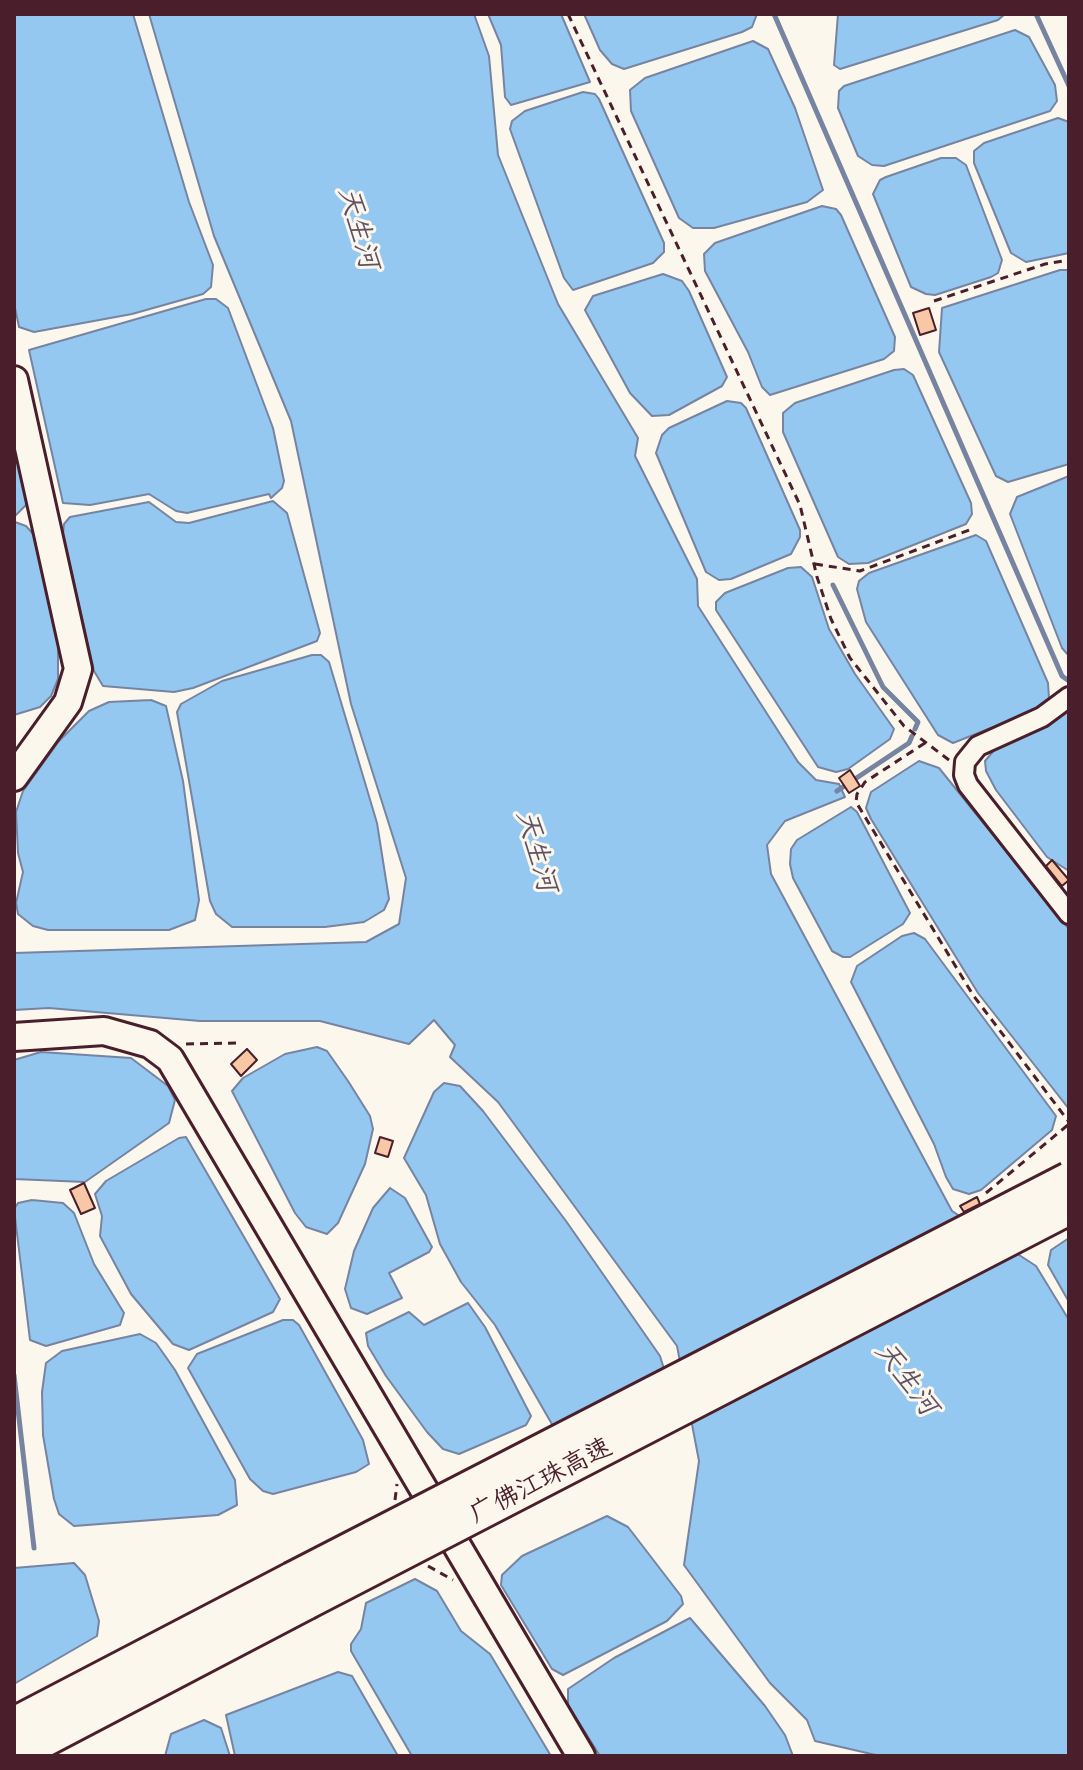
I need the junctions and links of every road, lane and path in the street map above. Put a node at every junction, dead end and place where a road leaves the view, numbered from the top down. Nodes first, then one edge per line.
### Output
1 (568, 14) edge
2 (1069, 260) edge
3 (934, 301) dead end
4 (14, 380) edge
5 (972, 529) dead end
6 (815, 564) junction
7 (1069, 697) edge
8 (926, 742) junction
9 (965, 772) junction
10 (14, 777) edge
11 (1069, 914) edge
12 (14, 1037) edge
13 (242, 1043) dead end
14 (150, 1044) junction
15 (1069, 1123) edge
16 (1069, 1179) edge
17 (983, 1196) dead end
18 (1069, 1208) edge
19 (299, 1591) junction
20 (14, 1724) edge
21 (14, 1756) edge
22 (581, 1756) edge

1 - 6 path
2 - 3 path
4 - 10 street
5 - 6 path
6 - 8 path
7 - 9 street
8 - 9 path
8 - 15 path
9 - 11 street
12 - 14 street
13 - 14 path
14 - 22 street
15 - 17 path
16 - 19 highway, 广佛江珠高速, bridge
18 - 19 highway, 广佛江珠高速, bridge
19 - 20 highway, 广佛江珠高速
19 - 21 highway, 广佛江珠高速

